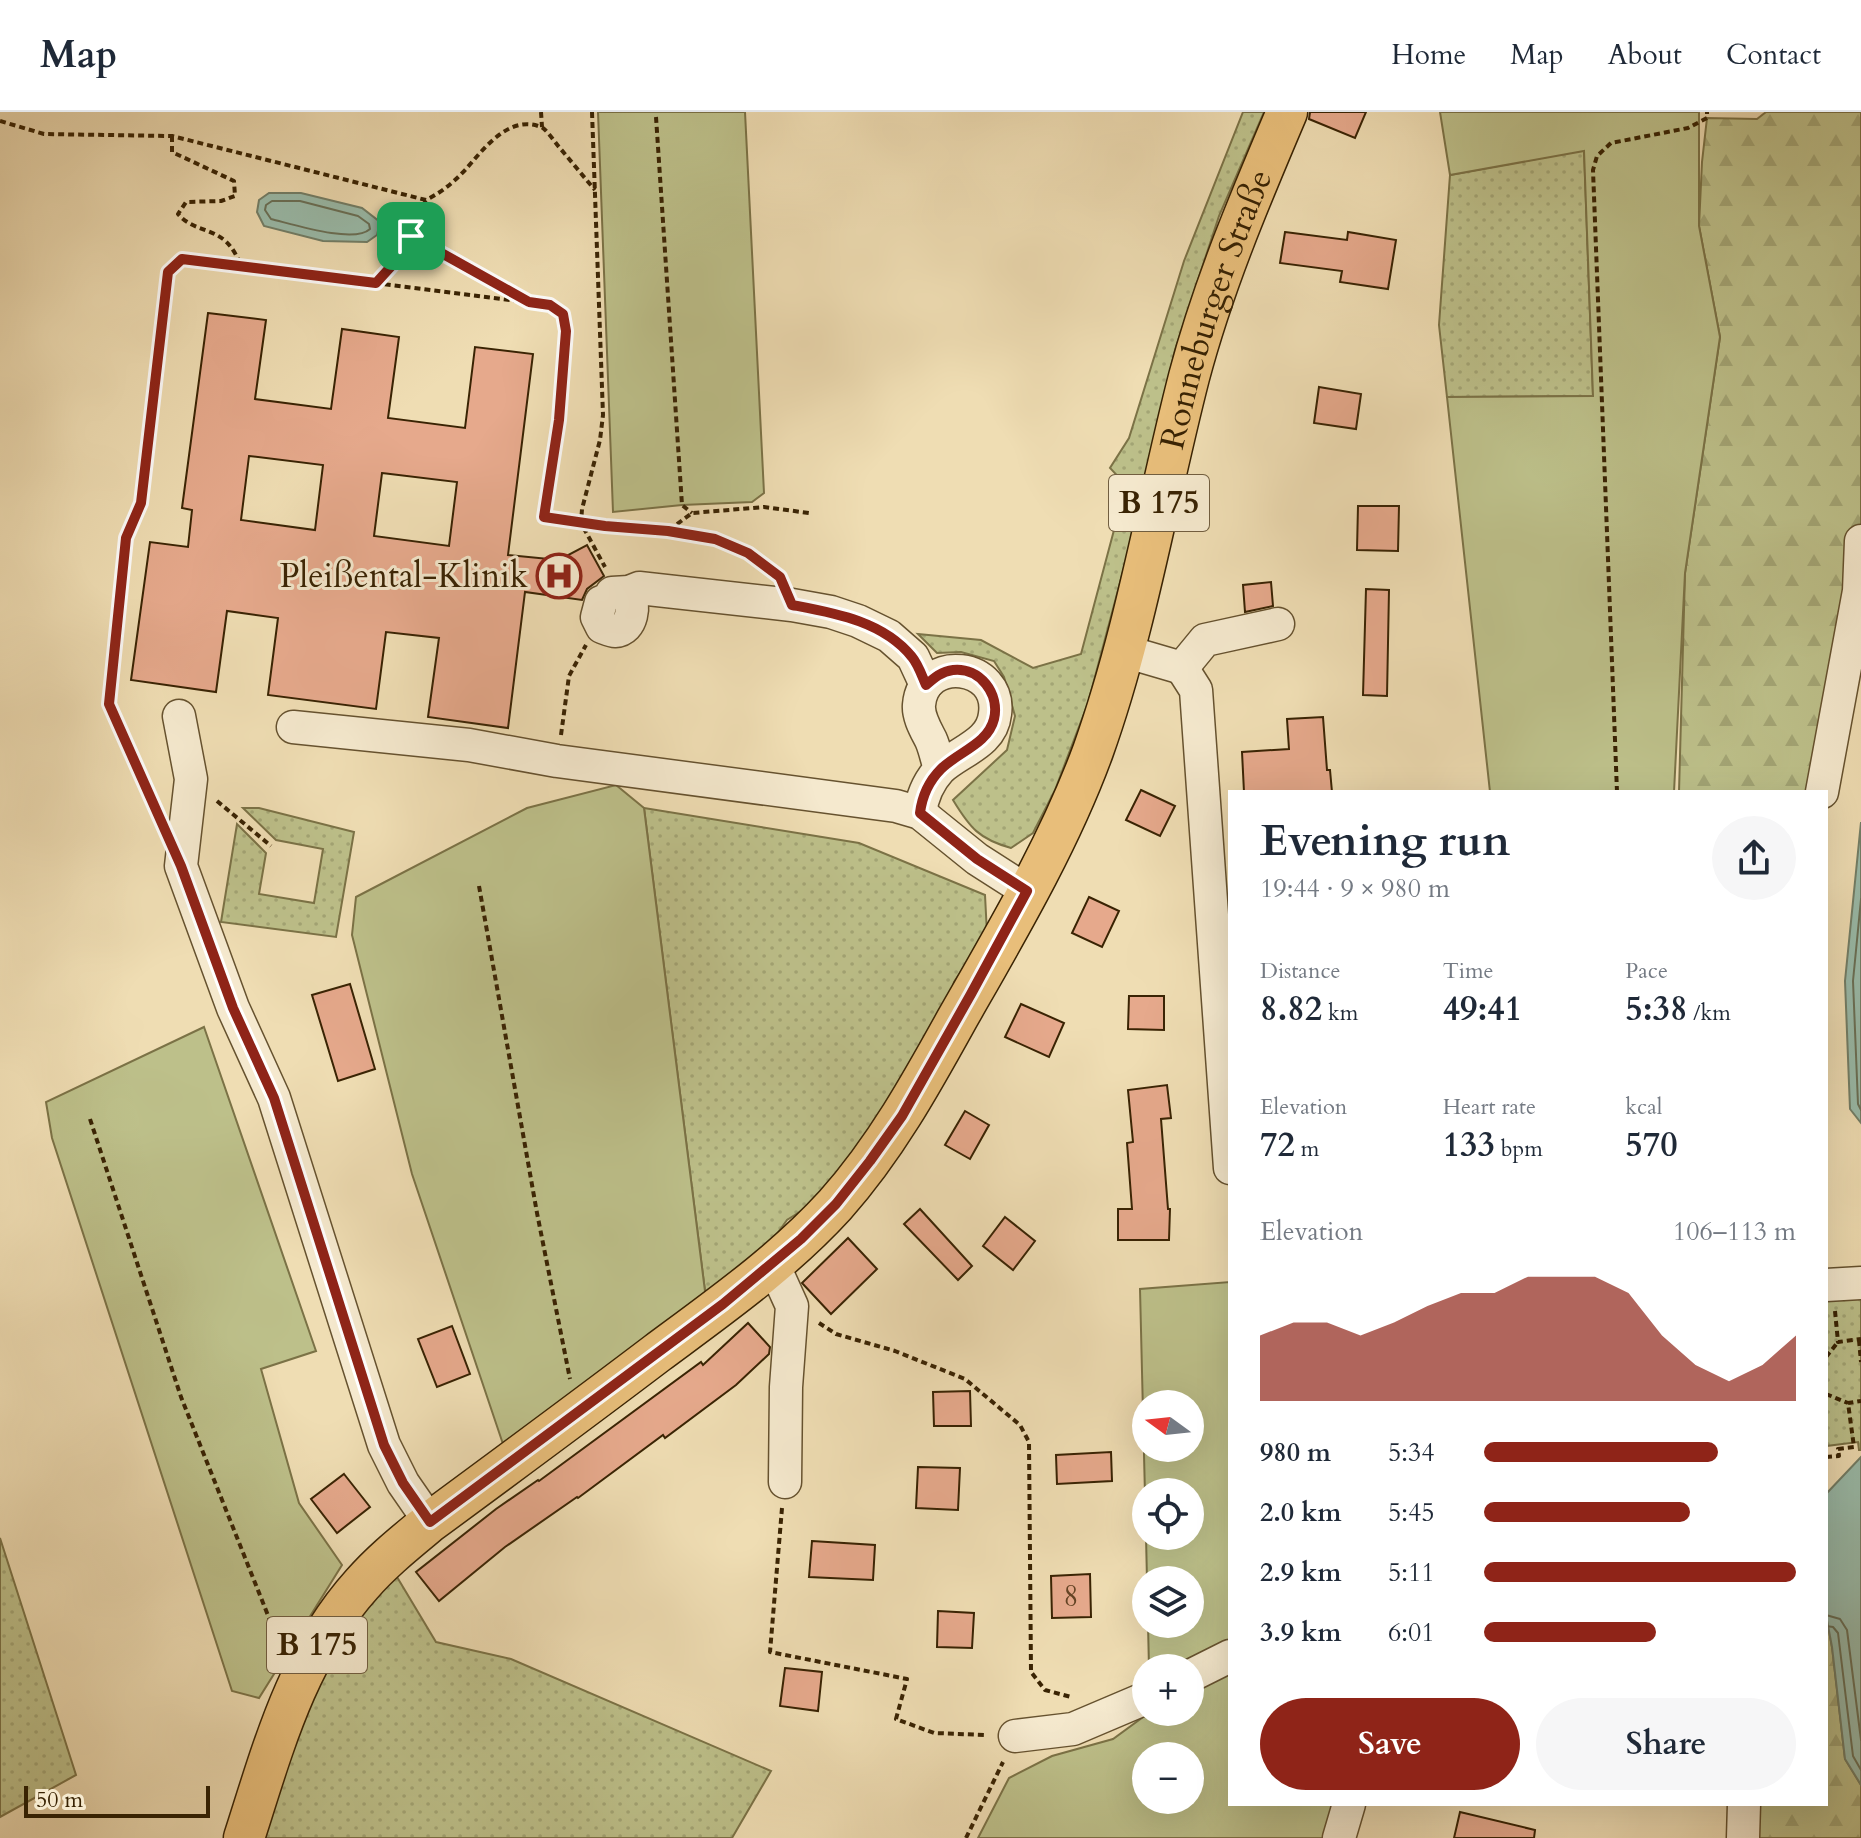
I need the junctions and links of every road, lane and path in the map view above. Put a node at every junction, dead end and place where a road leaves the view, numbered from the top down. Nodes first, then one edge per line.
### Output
1 (541, 112) edge
2 (592, 112) edge
3 (1287, 112) edge
4 (1707, 112) edge
5 (656, 117) dead end
6 (0, 121) edge
7 (542, 127) junction
8 (172, 136) junction
9 (595, 190) junction
10 (426, 200) junction
11 (411, 236) junction
12 (241, 266) junction
13 (376, 283) junction
14 (529, 302) junction
15 (692, 513) junction
16 (809, 513) dead end
17 (581, 523) junction
18 (668, 531) junction
19 (1861, 541) edge
20 (609, 595) junction
21 (792, 605) junction
22 (1278, 624) dead end
23 (1124, 651) junction
24 (1182, 668) junction
25 (926, 685) junction
26 (179, 716) dead end
27 (293, 727) dead end
28 (557, 761) junction
29 (940, 769) junction
30 (191, 779) junction
31 (1617, 790) edge
32 (1822, 790) edge
33 (157, 812) dead end
34 (920, 813) junction
35 (271, 846) dead end
36 (479, 886) dead end
37 (1027, 891) junction
38 (90, 1119) dead end
39 (1228, 1140) edge
40 (773, 1264) junction
41 (1840, 1284) edge
42 (792, 1306) junction
43 (1860, 1340) edge
44 (1838, 1342) junction
45 (1828, 1354) edge
46 (1861, 1362) edge
47 (1828, 1395) edge
48 (1861, 1401) edge
49 (1848, 1403) junction
50 (575, 1414) junction
51 (1828, 1457) edge
52 (785, 1482) joint
53 (430, 1522) junction
54 (1228, 1657) edge
55 (309, 1659) junction
56 (1204, 1669) edge
57 (1082, 1701) dead end
58 (1132, 1704) edge
59 (1015, 1736) junction
60 (1348, 1806) edge
61 (1744, 1806) edge
62 (244, 1838) edge
63 (966, 1838) edge
64 (1339, 1838) edge
65 (1743, 1838) edge

1 - 7 path
2 - 9 path
3 - 23 main road, Ronneburger Straße / B 175
4 - 31 path
5 - 15 path
6 - 8 path
7 - 9 path
7 - 10 path
8 - 10 path
8 - 12 path
9 - 17 path
10 - 11 path
11 - 13 path
11 - 14 path
12 - 13 path
12 - 33 path
13 - 14 path
14 - 17 path
15 - 16 path
15 - 18 path
17 - 18 path
17 - 20 path
18 - 21 path
19 - 32 street
20 - 21 street
20 - 28 path
21 - 25 street
22 - 24 street
23 - 24 street
23 - 37 main road, Ronneburger Straße / B 175
24 - 39 street
25 - 29 street
25 - 29 street
26 - 30 street
27 - 28 street
28 - 34 street
29 - 34 street
30 - 35 path
30 - 53 street
34 - 37 street
36 - 50 path
37 - 40 main road, Ronneburger Straße / B 175
38 - 55 path
40 - 42 street
40 - 50 main road, Ronneburger Straße / B 175
41 - 44 path
42 - 52 street
42 - 57 path
43 - 44 path
43 - 46 path
44 - 45 path
47 - 49 path
48 - 49 path
49 - 51 path
50 - 53 main road, Ronneburger Straße / B 175
52 - 59 path
53 - 55 main road, Ronneburger Straße / B 175
54 - 56 street
55 - 62 main road, Ronneburger Straße / B 175
58 - 59 street
59 - 63 path
60 - 64 street
61 - 65 street

